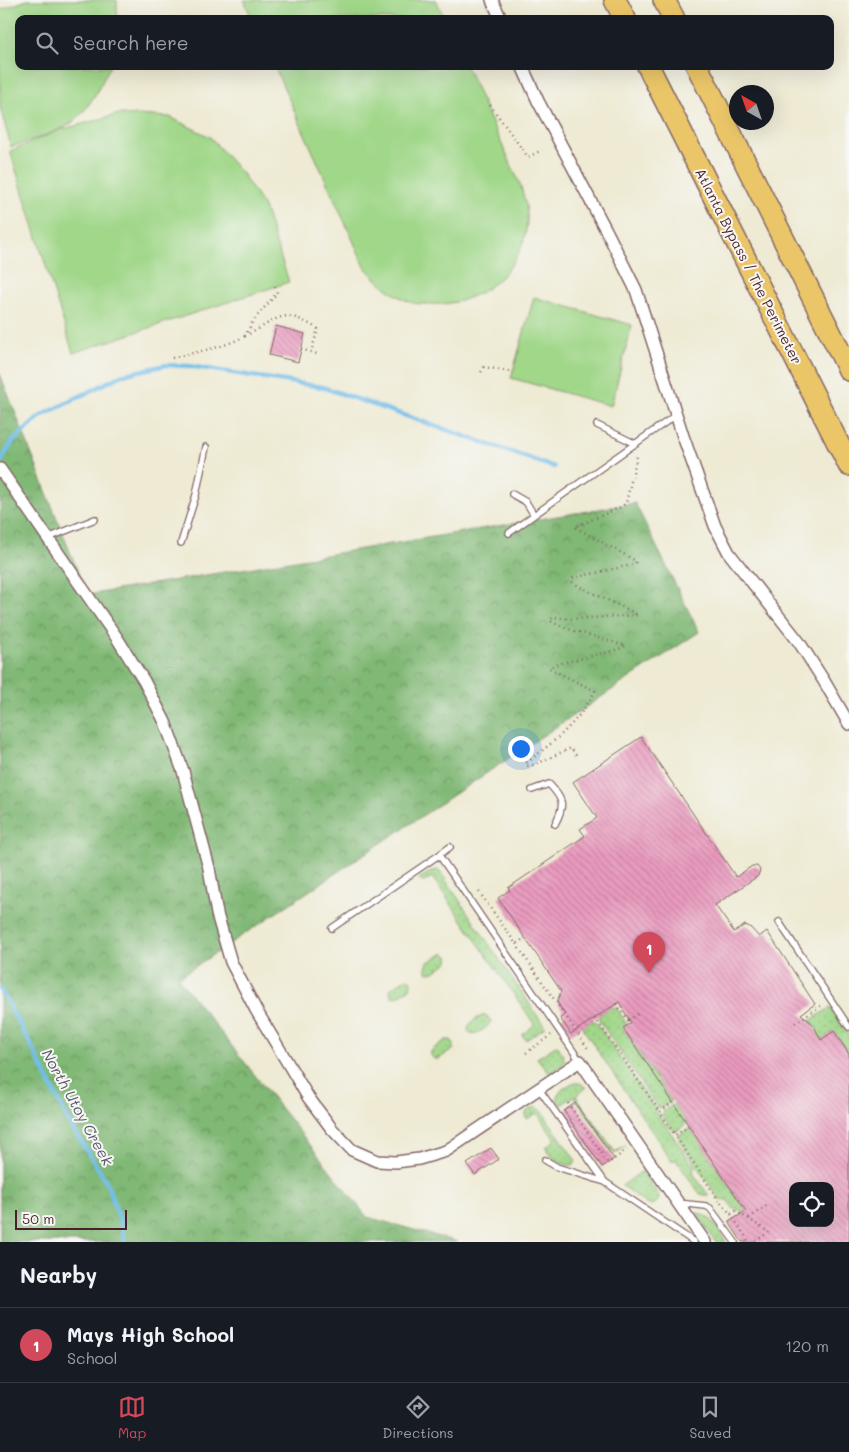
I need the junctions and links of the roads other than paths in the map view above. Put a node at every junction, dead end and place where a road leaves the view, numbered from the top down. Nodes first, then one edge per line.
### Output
1 (492, 0) edge
2 (615, 0) edge
3 (664, 0) edge
4 (498, 15) edge
5 (623, 15) edge
6 (672, 15) edge
7 (524, 70) edge
8 (650, 70) edge
9 (699, 70) edge
10 (849, 370) edge
11 (676, 415) junction
12 (597, 425) dead end
13 (636, 444) junction
14 (206, 446) dead end
15 (849, 465) edge
16 (2, 472) edge
17 (512, 494) dead end
18 (534, 515) junction
19 (95, 519) dead end
20 (509, 532) dead end
21 (48, 538) junction
22 (182, 543) dead end
23 (849, 724) edge
24 (532, 790) dead end
25 (555, 824) dead end
26 (450, 847) dead end
27 (439, 855) junction
28 (779, 922) dead end
29 (332, 928) dead end
30 (849, 1027) edge
31 (580, 1061) junction
32 (539, 1089) junction
33 (545, 1160) dead end
34 (606, 1182) junction
35 (678, 1203) junction
36 (694, 1242) edge
37 (706, 1242) edge
38 (734, 1242) edge

1 - 4 street
2 - 5 highway
3 - 6 highway
7 - 11 street
8 - 15 highway, Atlanta Bypass / The Perimeter
9 - 10 highway
11 - 13 lane
11 - 23 street
12 - 13 lane
13 - 18 lane
14 - 22 lane
16 - 21 street
17 - 18 lane
18 - 20 lane
19 - 21 lane
21 - 32 street
24 - 25 lane
26 - 27 lane
27 - 29 lane
27 - 31 lane
28 - 30 lane
31 - 32 street
31 - 35 street
32 - 34 lane
33 - 34 lane
34 - 36 lane
35 - 37 street
35 - 38 lane

